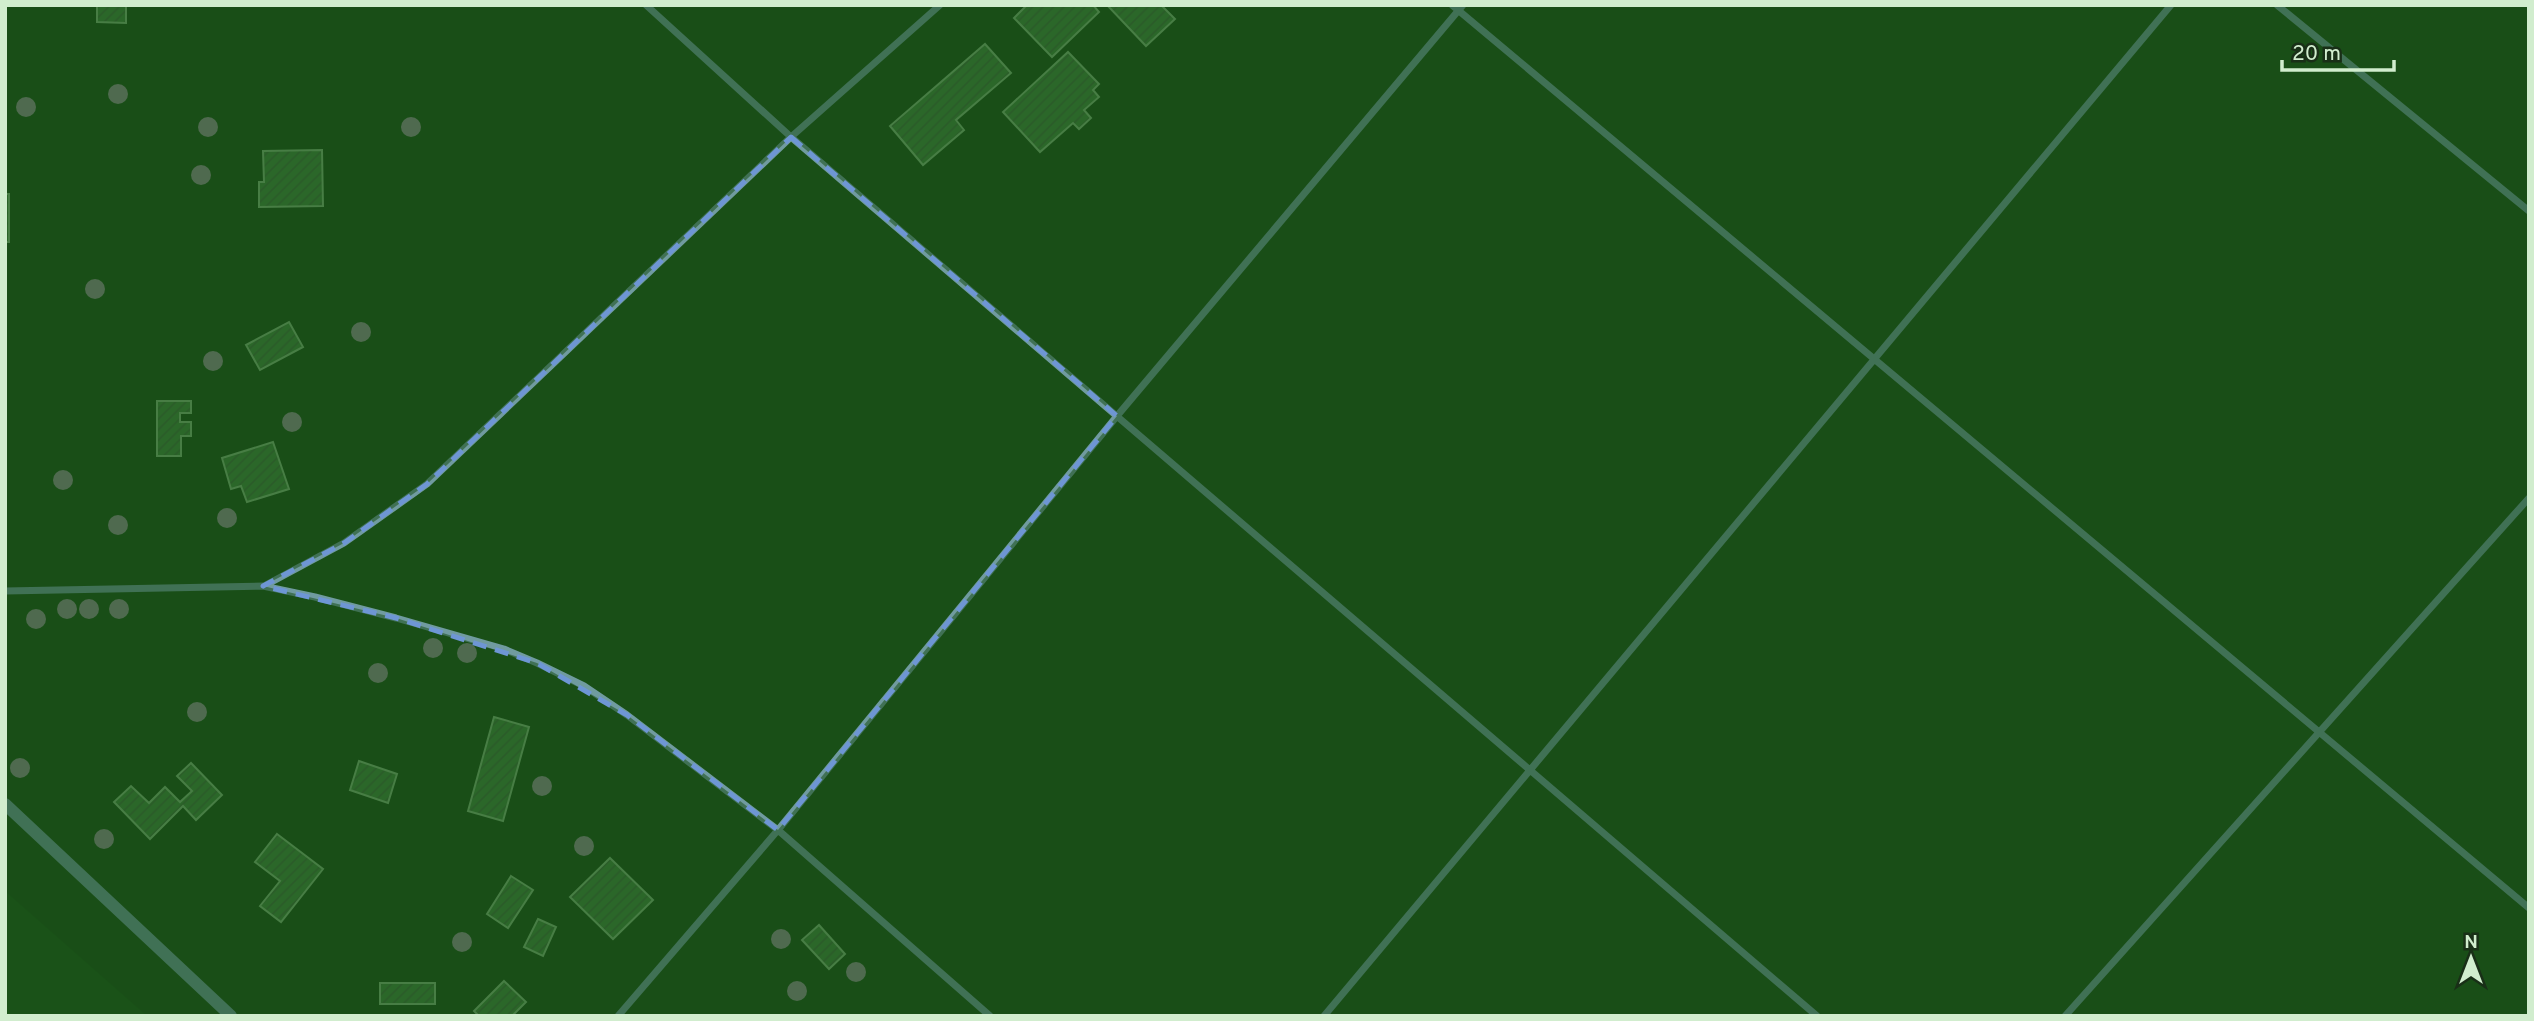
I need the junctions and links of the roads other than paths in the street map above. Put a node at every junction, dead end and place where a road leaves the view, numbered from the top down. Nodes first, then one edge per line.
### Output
1 (646, 5) edge
2 (940, 5) edge
3 (2171, 5) edge
4 (2277, 5) edge
5 (1458, 7) edge
6 (791, 137) junction
7 (2529, 211) edge
8 (1874, 358) junction
9 (1117, 416) junction
10 (2529, 498) edge
11 (264, 586) junction
12 (5, 591) edge
13 (2320, 731) junction
14 (1529, 769) junction
15 (5, 804) edge
16 (778, 830) junction
17 (2529, 908) edge
18 (231, 1016) edge
19 (618, 1016) edge
20 (990, 1016) edge
21 (1324, 1016) edge
22 (1817, 1016) edge
23 (2065, 1016) edge

1 - 6 street
2 - 6 street
3 - 8 street
4 - 7 street
5 - 8 street
5 - 9 street
6 - 9 street
6 - 11 street
8 - 13 street
8 - 14 street
9 - 14 street
9 - 16 street
10 - 13 street
11 - 12 street
11 - 16 street
13 - 17 street
13 - 23 street
14 - 21 street
14 - 22 street
15 - 18 street
16 - 19 street
16 - 20 street

